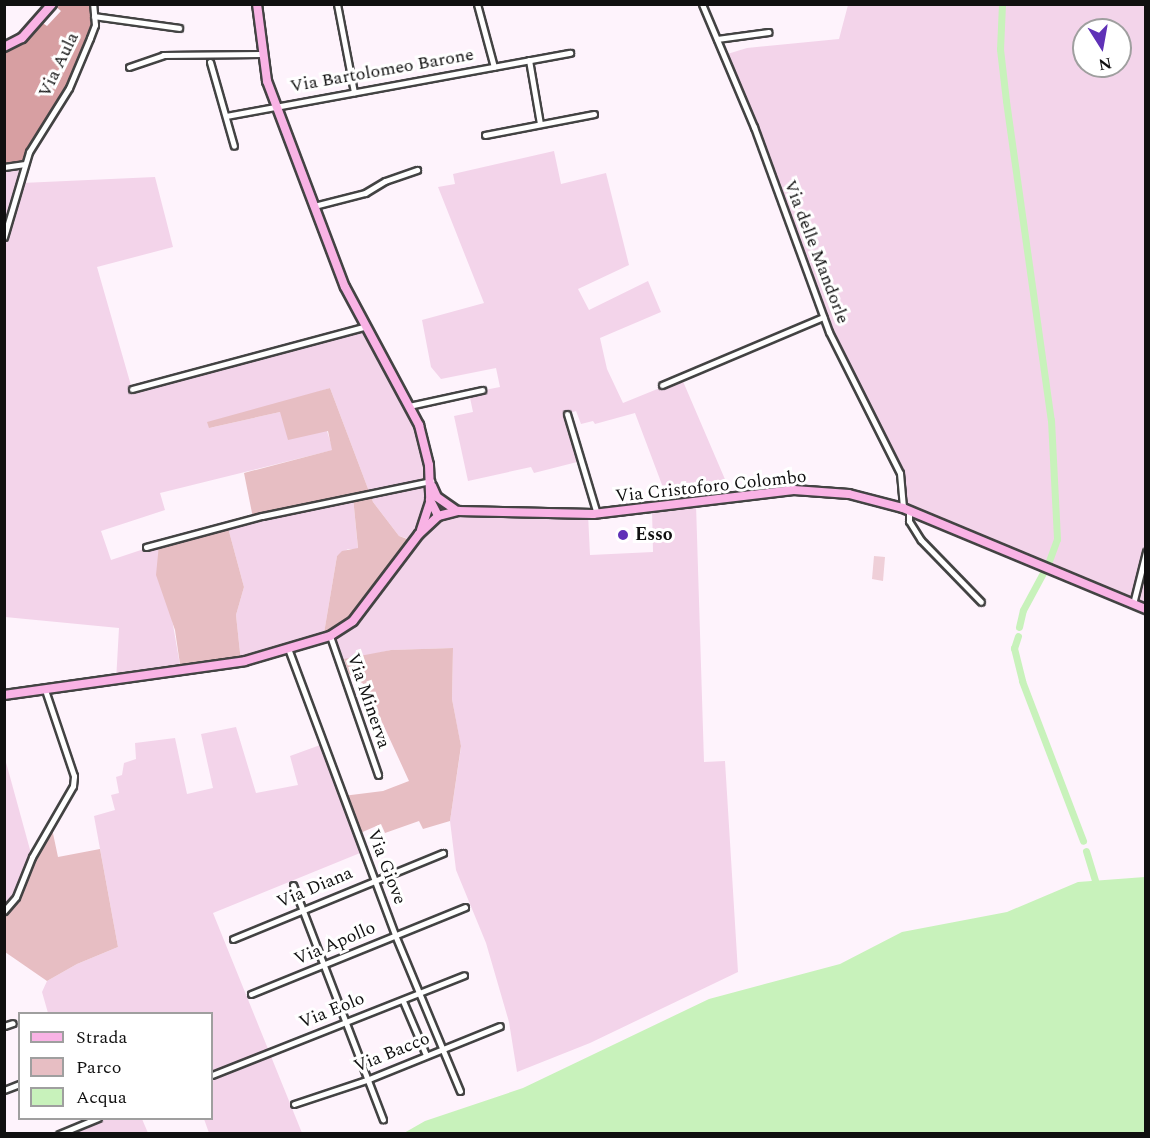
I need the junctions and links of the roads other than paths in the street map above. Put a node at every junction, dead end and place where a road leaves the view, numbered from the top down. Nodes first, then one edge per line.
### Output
1 (93, 4) edge
2 (257, 4) edge
3 (337, 4) edge
4 (477, 4) edge
5 (702, 4) edge
6 (48, 7) edge
7 (94, 16) junction
8 (179, 28) dead end
9 (769, 32) dead end
10 (717, 39) junction
11 (4, 47) edge
12 (570, 52) dead end
13 (261, 54) junction
14 (529, 60) junction
15 (210, 62) dead end
16 (129, 67) dead end
17 (494, 67) junction
18 (354, 92) junction
19 (276, 104) junction
20 (594, 114) dead end
21 (226, 116) junction
22 (540, 124) junction
23 (485, 135) dead end
24 (234, 146) dead end
25 (25, 164) junction
26 (4, 167) edge
27 (417, 170) dead end
28 (314, 206) junction
29 (4, 237) edge
30 (823, 317) junction
31 (363, 327) junction
32 (662, 385) dead end
33 (132, 389) dead end
34 (482, 390) dead end
35 (409, 406) junction
36 (567, 414) dead end
37 (431, 483) junction
38 (434, 499) junction
39 (906, 509) junction
40 (458, 511) junction
41 (597, 514) junction
42 (438, 516) junction
43 (419, 534) junction
44 (146, 547) dead end
45 (1146, 552) edge
46 (981, 602) dead end
47 (1133, 604) junction
48 (1146, 609) edge
49 (330, 636) junction
50 (289, 651) junction
51 (45, 690) junction
52 (4, 695) edge
53 (378, 775) dead end
54 (443, 853) dead end
55 (376, 879) junction
56 (293, 885) dead end
57 (465, 907) dead end
58 (302, 910) junction
59 (4, 911) edge
60 (395, 935) junction
61 (233, 939) dead end
62 (324, 965) junction
63 (464, 975) dead end
64 (251, 994) dead end
65 (420, 995) junction
66 (403, 1000) junction
67 (345, 1020) junction
68 (13, 1023) dead end
69 (4, 1026) edge
70 (500, 1026) dead end
71 (443, 1048) junction
72 (426, 1055) junction
73 (213, 1075) edge
74 (369, 1079) junction
75 (460, 1091) dead end
76 (294, 1104) dead end
77 (383, 1119) dead end
78 (95, 1120) edge
79 (59, 1134) edge

1 - 7 street, Via Aula
2 - 13 main road
3 - 18 street
4 - 17 street
5 - 10 street, Via delle Mandorle
6 - 11 main road
7 - 8 street
7 - 25 street, Via Aula
9 - 10 street
10 - 30 street, Via delle Mandorle
12 - 14 street, Via Bartolomeo Barone
13 - 16 street
13 - 19 main road
14 - 17 street, Via Bartolomeo Barone
14 - 22 street
15 - 21 street
17 - 18 street, Via Bartolomeo Barone
18 - 19 street, Via Bartolomeo Barone
19 - 21 street, Via Bartolomeo Barone
19 - 28 main road
20 - 22 street
21 - 24 street
22 - 23 street
25 - 26 street
25 - 29 street, Via Aula
27 - 28 street
28 - 31 main road
30 - 32 street
30 - 39 street, Via delle Mandorle
31 - 33 street
31 - 35 main road
34 - 35 street
35 - 37 main road
36 - 41 street
37 - 38 main road
37 - 44 street
38 - 40 main road
38 - 42 main road
38 - 43 main road
39 - 41 main road, Via Cristoforo Colombo
39 - 46 street, Via delle Mandorle
39 - 47 main road, Via Cristoforo Colombo
40 - 41 main road, Via Cristoforo Colombo
40 - 42 main road, Via Cristoforo Colombo
42 - 43 main road
43 - 49 main road
45 - 47 street
47 - 48 main road, Via Cristoforo Colombo
49 - 50 main road
49 - 53 street, Via Minerva
50 - 51 main road
50 - 55 street, Via Giove
51 - 52 main road
51 - 59 street
54 - 55 street, Via Diana
55 - 58 street, Via Diana
55 - 60 street, Via Giove
56 - 58 street
57 - 60 street, Via Apollo
58 - 61 street, Via Diana
58 - 62 street
60 - 62 street, Via Apollo
60 - 65 street, Via Giove
62 - 64 street, Via Apollo
62 - 67 street
63 - 65 street, Via Eolo
65 - 66 street, Via Eolo
65 - 71 street, Via Giove
66 - 67 street, Via Eolo
66 - 72 street
67 - 73 street, Via Eolo
67 - 74 street
68 - 69 street
70 - 71 street, Via Bacco
71 - 72 street, Via Bacco
71 - 75 street, Via Giove
72 - 74 street, Via Bacco
74 - 76 street, Via Bacco
74 - 77 street
78 - 79 street

